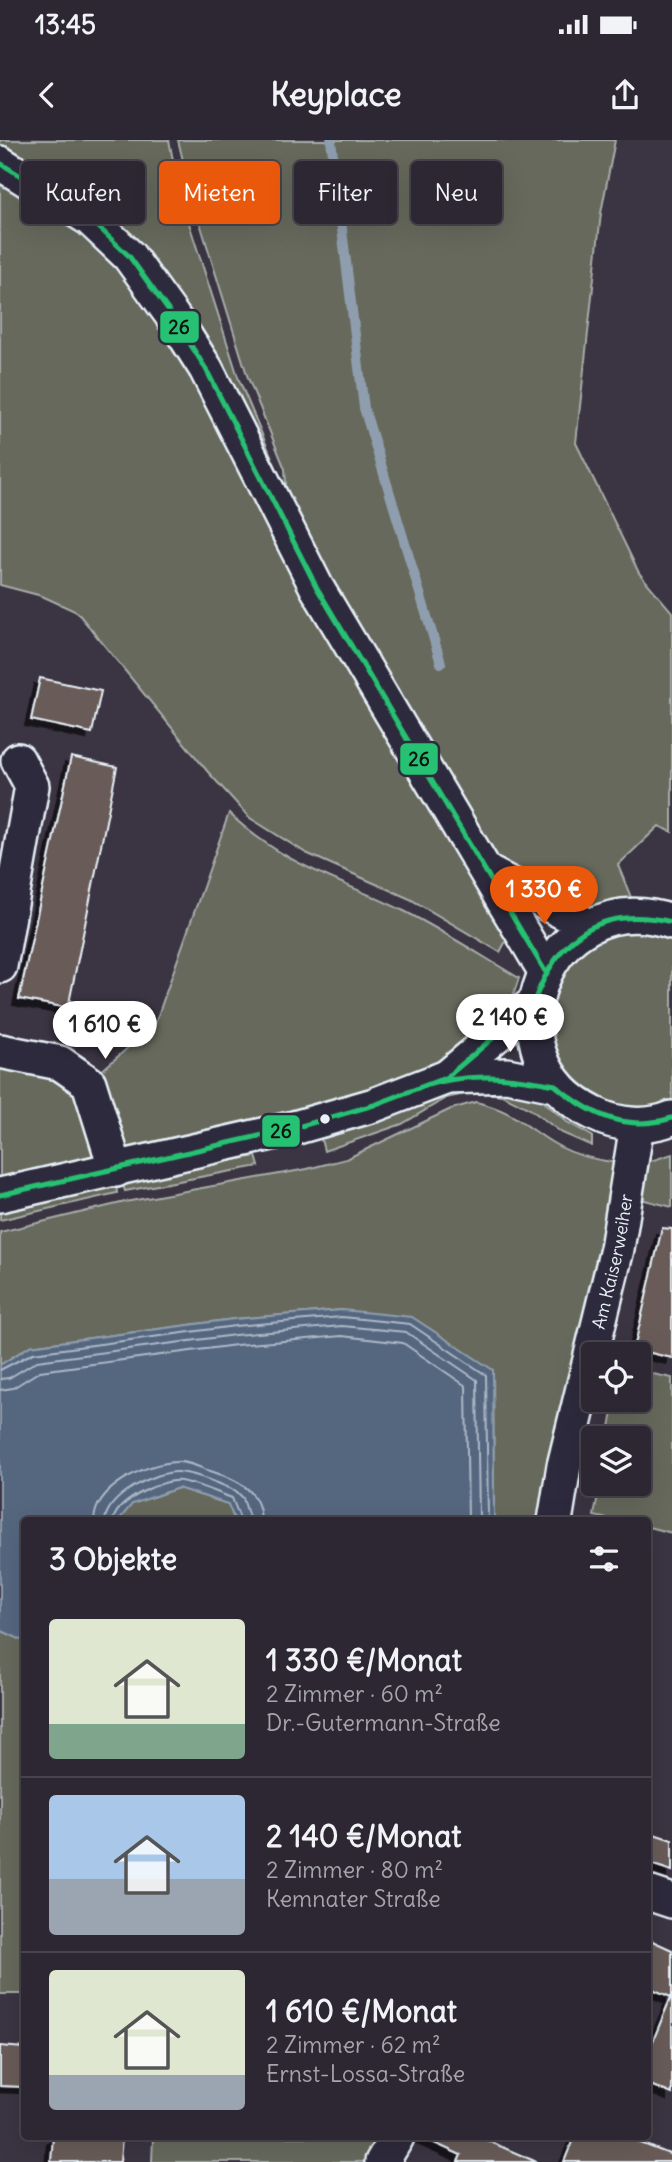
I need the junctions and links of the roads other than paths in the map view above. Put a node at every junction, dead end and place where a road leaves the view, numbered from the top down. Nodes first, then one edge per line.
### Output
1 (0, 163) edge
2 (18, 760) dead end
3 (489, 873) junction
4 (672, 922) edge
5 (589, 926) junction
6 (0, 966) edge
7 (545, 971) junction
8 (533, 1004) junction
9 (0, 1051) edge
10 (447, 1077) junction
11 (555, 1085) junction
12 (672, 1118) edge
13 (637, 1125) junction
14 (116, 1170) junction
15 (0, 1195) edge
16 (556, 1517) edge
17 (651, 1895) edge
18 (672, 1901) edge
19 (395, 2140) edge
20 (382, 2162) edge

1 - 3 street
2 - 6 street
3 - 5 street
3 - 7 street
4 - 5 street
5 - 7 street
7 - 8 street
8 - 10 street
8 - 11 street
9 - 14 street
10 - 11 street
10 - 14 street
11 - 13 street
12 - 13 street
13 - 16 street, Am Kaiserweiher
14 - 15 street
17 - 18 street
19 - 20 street

